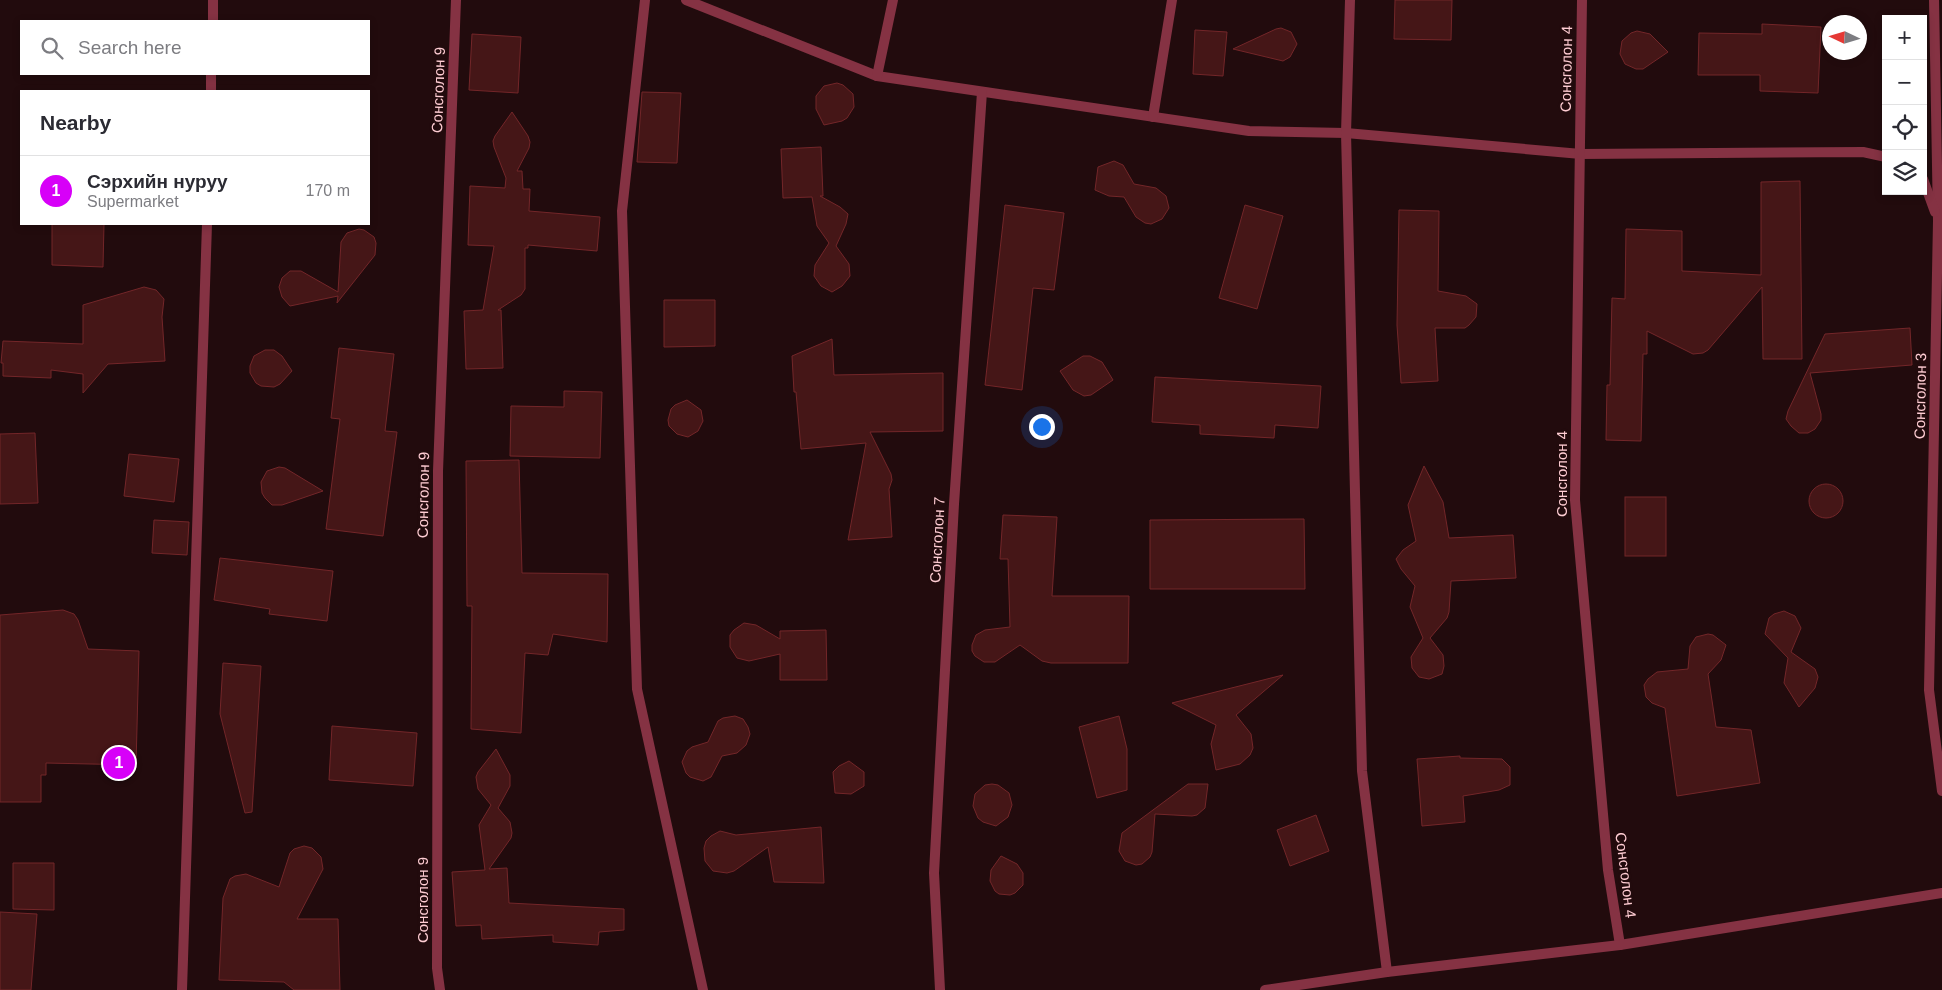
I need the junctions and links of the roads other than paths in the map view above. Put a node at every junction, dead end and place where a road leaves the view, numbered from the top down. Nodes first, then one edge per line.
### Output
1 (213, 0) edge
2 (456, 0) edge
3 (645, 0) edge
4 (686, 0) edge
5 (893, 0) edge
6 (1172, 0) edge
7 (1350, 0) edge
8 (1582, 0) edge
9 (1934, 0) edge
10 (213, 20) edge
11 (211, 75) edge
12 (877, 76) junction
13 (211, 90) edge
14 (982, 92) junction
15 (1153, 117) junction
16 (1346, 133) junction
17 (1580, 154) junction
18 (1882, 156) edge
19 (1927, 189) edge
20 (1940, 221) edge
21 (207, 225) edge
22 (1942, 791) edge
23 (1942, 893) edge
24 (1620, 945) junction
25 (1387, 972) junction
26 (182, 990) edge
27 (440, 990) edge
28 (703, 990) edge
29 (940, 990) edge
30 (1265, 990) edge

1 - 10 street
2 - 27 street, Сонсголон 9
3 - 28 street
4 - 12 street
5 - 12 street
6 - 15 street
7 - 16 street
8 - 17 street, Сонсголон 4
9 - 20 street, Сонсголон 3
11 - 13 street
12 - 14 street
14 - 15 street
14 - 29 street, Сонсголон 7
15 - 16 street
16 - 17 street
16 - 25 street
17 - 18 street
17 - 24 street, Сонсголон 4
19 - 20 street
20 - 22 street, Сонсголон 3
21 - 26 street
23 - 24 street
24 - 25 street
25 - 30 street

